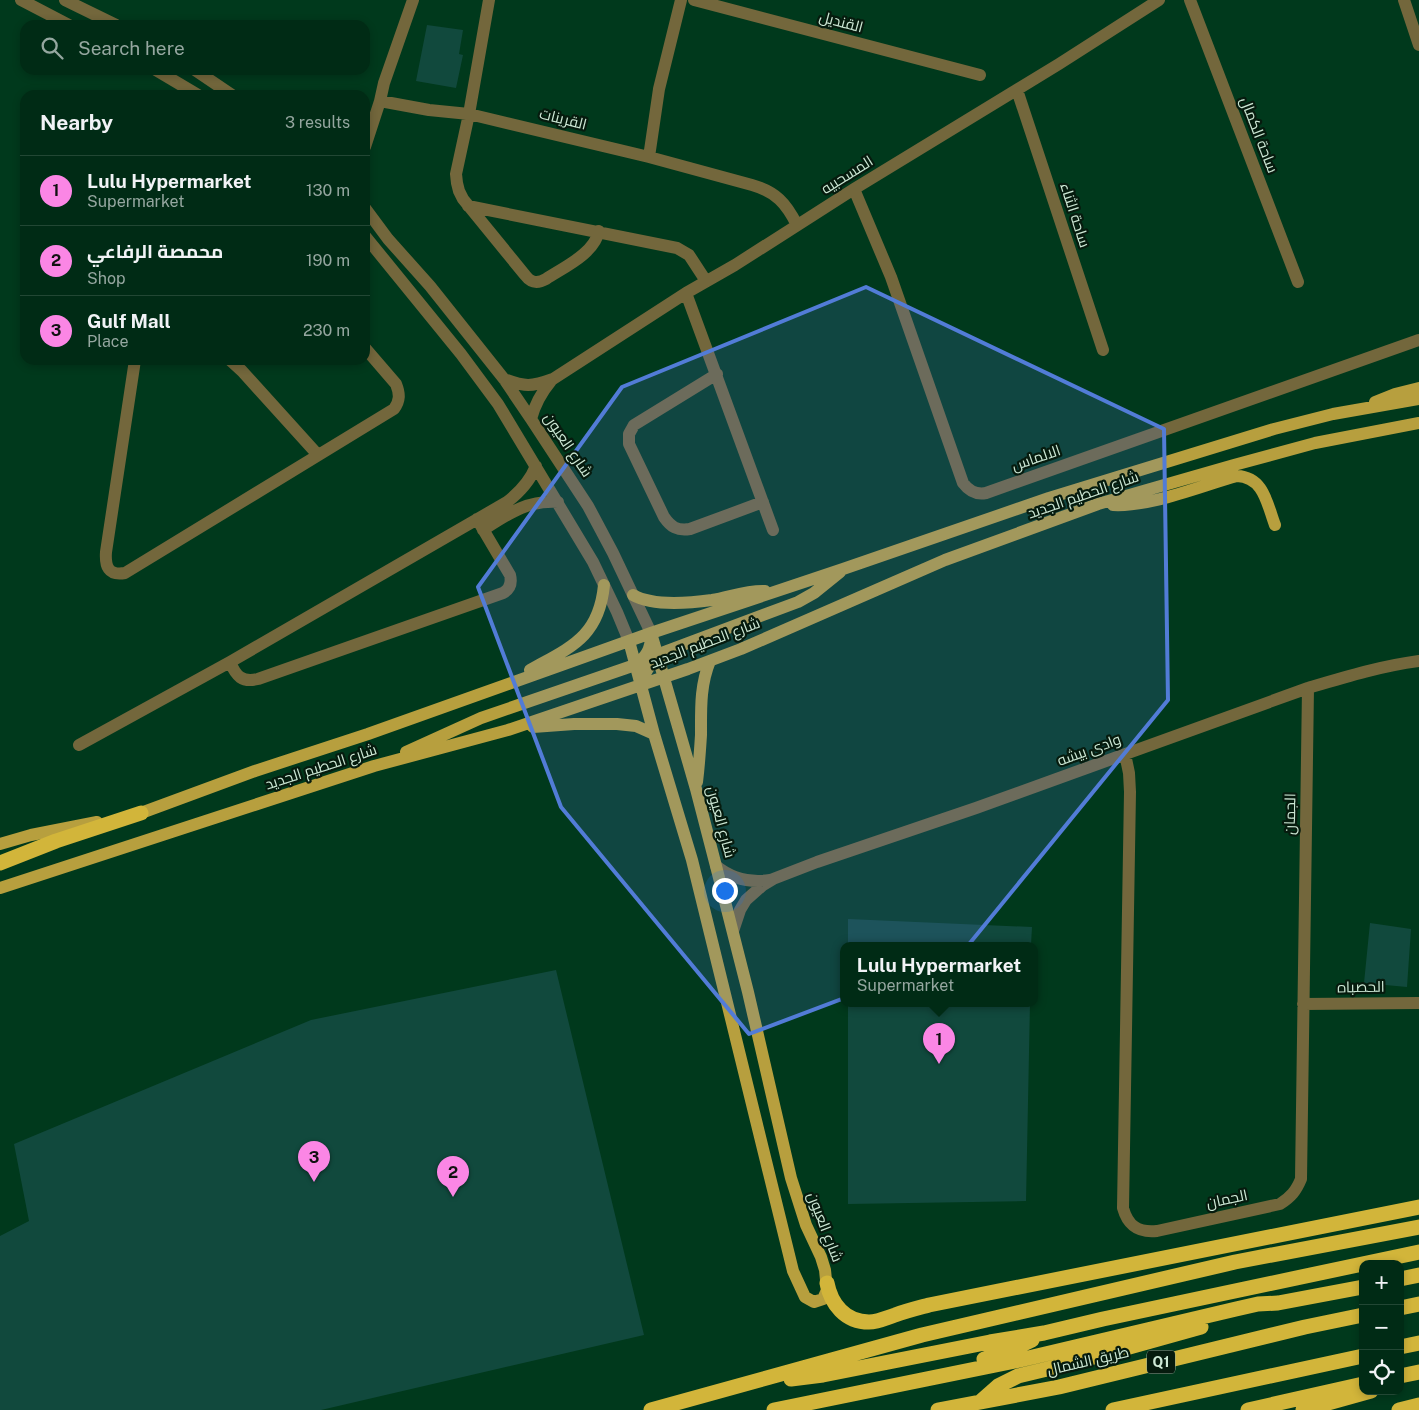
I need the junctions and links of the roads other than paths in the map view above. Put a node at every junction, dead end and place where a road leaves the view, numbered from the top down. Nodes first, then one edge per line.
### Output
1 (21, 0) edge
2 (65, 0) edge
3 (413, 0) edge
4 (490, 0) edge
5 (681, 0) edge
6 (694, 0) edge
7 (1159, 0) edge
8 (1190, 0) edge
9 (1404, 0) edge
10 (60, 20) edge
11 (106, 20) edge
12 (1419, 44) edge
13 (164, 75) edge
14 (202, 75) edge
15 (980, 75) dead end
16 (190, 90) edge
17 (225, 90) edge
18 (1017, 90) junction
19 (380, 101) junction
20 (469, 114) junction
21 (370, 130) edge
22 (649, 157) junction
23 (854, 189) junction
24 (468, 206) junction
25 (370, 215) edge
26 (797, 225) junction
27 (599, 232) junction
28 (370, 242) edge
29 (706, 281) junction
30 (1298, 282) dead end
31 (686, 293) junction
32 (1419, 340) edge
33 (1103, 350) dead end
34 (370, 354) edge
35 (134, 365) edge
36 (235, 365) edge
37 (717, 374) junction
38 (504, 379) junction
39 (553, 379) junction
40 (1419, 388) edge
41 (1419, 399) edge
42 (1354, 411) junction
43 (531, 419) junction
44 (1419, 423) edge
45 (318, 455) junction
46 (536, 466) junction
47 (558, 502) junction
48 (763, 502) junction
49 (1098, 504) junction
50 (509, 507) junction
51 (480, 524) junction
52 (1275, 525) dead end
53 (774, 530) dead end
54 (843, 569) junction
55 (604, 585) junction
56 (775, 592) junction
57 (633, 594) junction
58 (650, 633) junction
59 (629, 641) junction
60 (658, 656) junction
61 (710, 661) junction
62 (1419, 661) edge
63 (230, 662) junction
64 (635, 664) junction
65 (664, 678) junction
66 (508, 684) junction
67 (640, 685) junction
68 (1308, 688) junction
69 (508, 730) junction
70 (654, 734) junction
71 (79, 745) dead end
72 (1125, 754) junction
73 (374, 766) junction
74 (696, 790) junction
75 (141, 813) junction
76 (0, 844) edge
77 (0, 863) edge
78 (716, 866) junction
79 (773, 880) junction
80 (0, 888) edge
81 (733, 931) junction
82 (1419, 1003) edge
83 (1303, 1004) junction
84 (1419, 1207) edge
85 (1419, 1227) edge
86 (1419, 1252) edge
87 (1419, 1275) edge
88 (1404, 1278) edge
89 (827, 1283) junction
90 (1359, 1288) edge
91 (1278, 1303) junction
92 (1419, 1304) edge
93 (1404, 1307) edge
94 (1359, 1316) edge
95 (1044, 1333) junction
96 (1419, 1343) edge
97 (1404, 1347) edge
98 (1359, 1357) edge
99 (1419, 1372) edge
100 (1404, 1375) edge
101 (925, 1379) junction
102 (1359, 1385) edge
103 (1359, 1394) edge
104 (688, 1399) junction
105 (981, 1401) junction
106 (1419, 1405) edge
107 (651, 1410) edge
108 (774, 1410) edge
109 (938, 1410) edge
110 (1113, 1410) edge
111 (1248, 1410) edge
112 (1303, 1410) edge
113 (1399, 1410) edge

1 - 10 street
2 - 11 street
3 - 19 street
4 - 20 street
5 - 22 street
6 - 15 street, القنديل
7 - 18 street, المسحبيه
8 - 30 street, ساحة الكمال
9 - 12 street
13 - 16 street
14 - 17 street
18 - 23 street, المسحبيه
18 - 33 street, ساحة الثناء
19 - 20 street, القرينات
19 - 21 street
20 - 22 street, القرينات
20 - 24 street
22 - 26 street, القرينات
23 - 26 street, المسحبيه
23 - 32 street, الالماس
24 - 27 street
24 - 27 street
25 - 38 street, شارع العيون
26 - 29 street, المسحبيه
27 - 29 street
28 - 46 street, شارع العيون
29 - 31 street, المسحبيه
31 - 37 street
31 - 39 street, المسحبيه
34 - 45 street
35 - 45 street
36 - 45 street
37 - 48 street
37 - 48 street
38 - 39 street, المسحبيه
38 - 43 street, شارع العيون
39 - 43 street, المسحبيه
40 - 42 main road
41 - 42 main road, شارع الحطيم الجديد
42 - 54 main road, شارع الحطيم الجديد
43 - 57 street, شارع العيون
44 - 49 main road, شارع الحطيم الجديد
46 - 47 street, شارع العيون
46 - 50 street
47 - 50 street
47 - 55 street, شارع العيون
48 - 53 street
49 - 52 main road
49 - 61 main road, شارع الحطيم الجديد
50 - 51 street
51 - 63 street
51 - 63 street
54 - 56 main road, شارع الحطيم الجديد
54 - 60 main road
55 - 59 street, شارع العيون
55 - 66 main road
56 - 57 main road
56 - 58 main road, شارع الحطيم الجديد
57 - 58 street, شارع العيون
58 - 59 main road, شارع الحطيم الجديد
58 - 60 main road, شارع العيون
58 - 64 main road
59 - 64 main road, شارع العيون
59 - 66 main road, شارع الحطيم الجديد
60 - 65 main road, شارع العيون
60 - 67 main road
61 - 65 main road, شارع الحطيم الجديد
61 - 74 main road
62 - 68 street, وادى بيشه
63 - 71 street
64 - 67 main road, شارع العيون
64 - 73 main road
65 - 67 main road, شارع الحطيم الجديد
65 - 74 main road, شارع العيون
66 - 75 main road, شارع الحطيم الجديد
67 - 69 main road, شارع الحطيم الجديد
67 - 70 main road, شارع العيون
68 - 72 street, وادى بيشه
68 - 83 street, الجمان
69 - 70 main road
69 - 73 main road, شارع الحطيم الجديد
70 - 89 main road, شارع العيون
72 - 79 street, وادى بيشه
72 - 83 street, الجمان
73 - 80 main road, شارع الحطيم الجديد
74 - 78 main road, شارع العيون
75 - 76 main road, شارع الحطيم الجديد
75 - 77 highway
78 - 79 street, وادى بيشه
78 - 81 main road, شارع العيون
79 - 81 street, وادى بيشه
81 - 89 main road, شارع العيون
82 - 83 street, الحصباه
84 - 89 highway
85 - 104 highway
86 - 95 highway
87 - 88 highway
90 - 91 highway
91 - 101 highway
91 - 105 highway
92 - 93 highway
94 - 105 highway, طريق الشمال / Q1
95 - 101 highway
95 - 104 highway
96 - 97 highway
98 - 110 highway
99 - 100 highway
101 - 108 highway
102 - 111 highway
103 - 112 highway
104 - 107 highway
105 - 109 highway, طريق الشمال / Q1
106 - 113 highway

